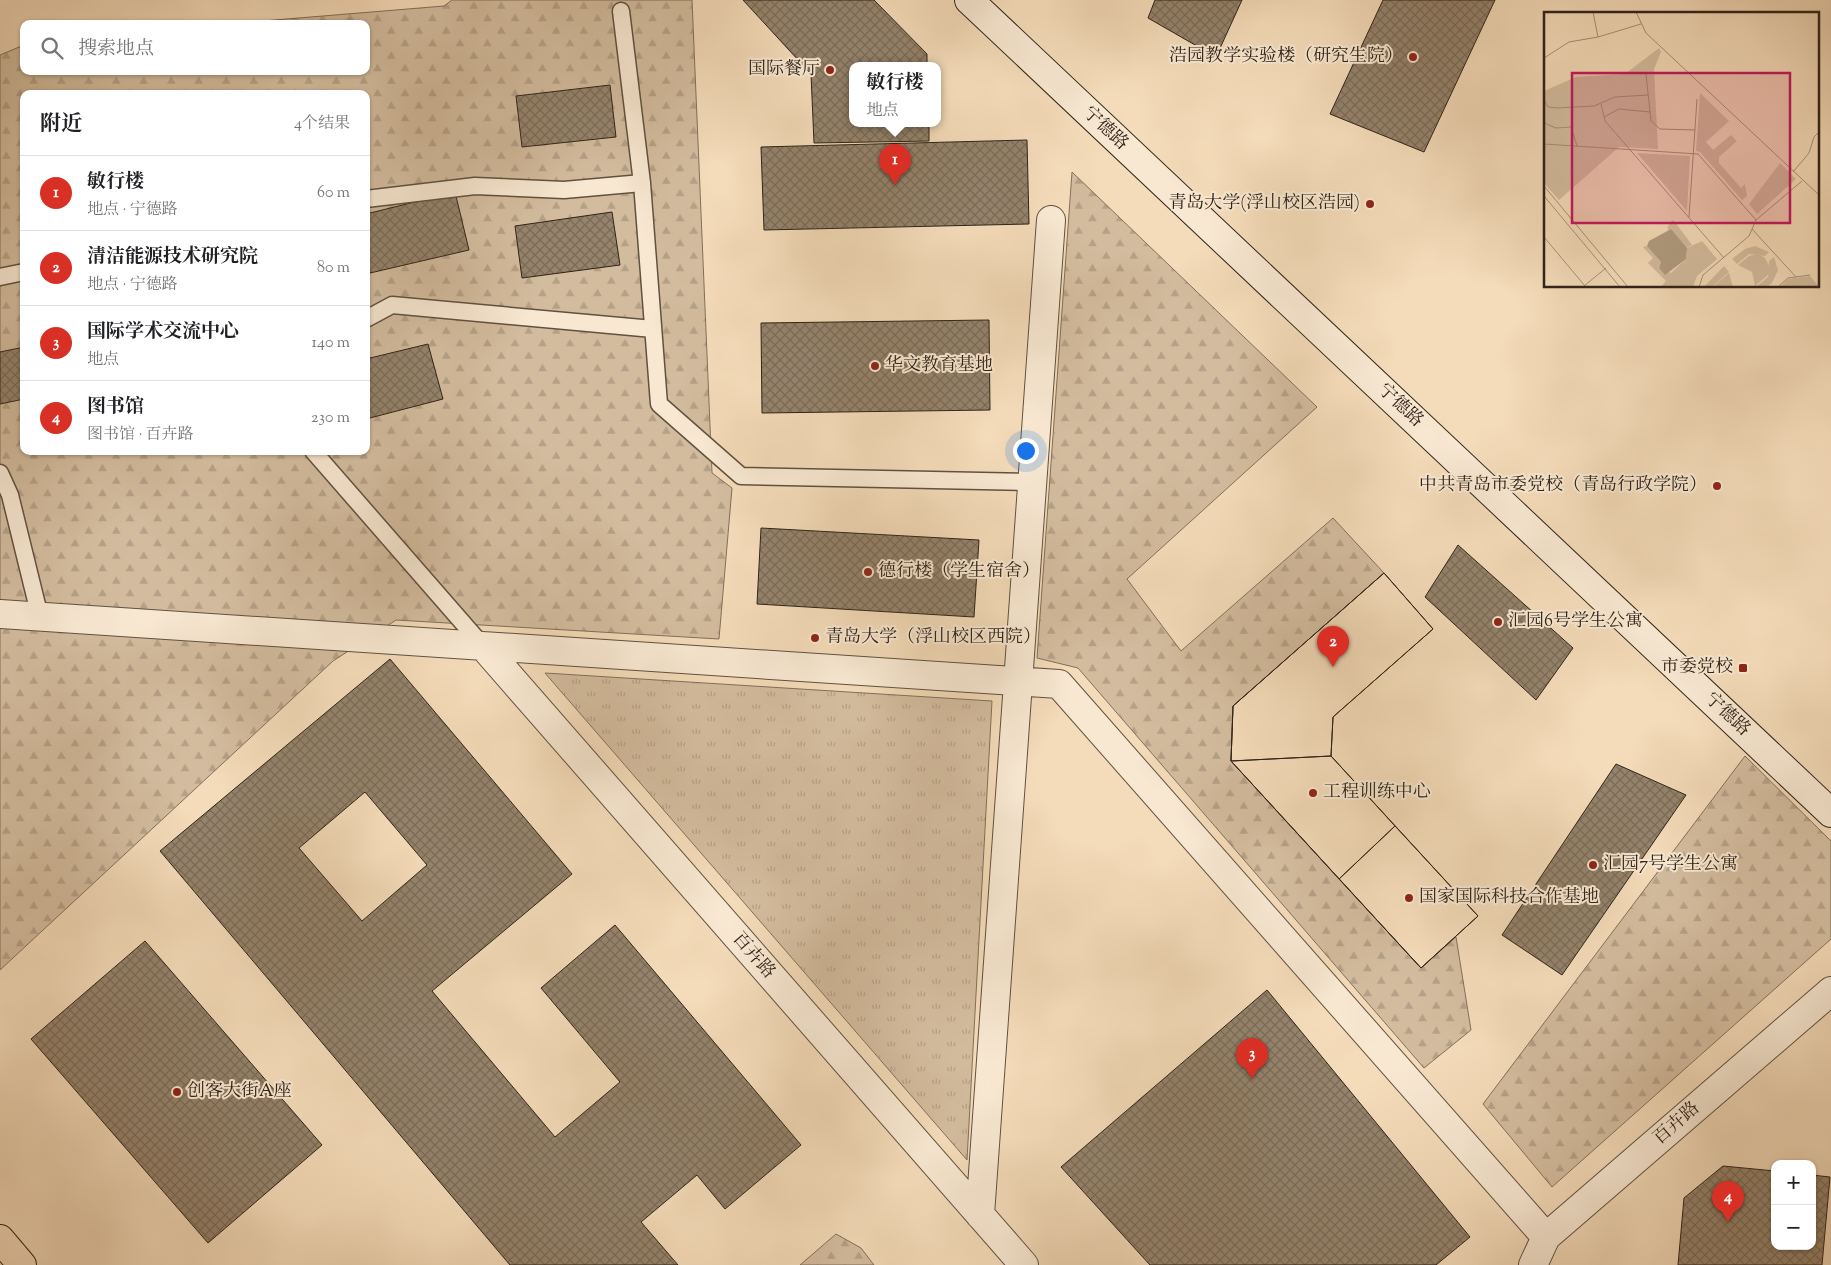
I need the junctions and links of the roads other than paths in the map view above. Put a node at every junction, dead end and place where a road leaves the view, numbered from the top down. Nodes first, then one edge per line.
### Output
1 (968, 0) edge
2 (621, 11) dead end
3 (642, 183) junction
4 (370, 199) edge
5 (1051, 220) dead end
6 (20, 273) edge
7 (0, 277) edge
8 (370, 317) edge
9 (653, 329) junction
10 (316, 455) edge
11 (0, 473) edge
12 (1032, 482) junction
13 (0, 614) edge
14 (40, 617) junction
15 (483, 646) junction
16 (1018, 682) junction
17 (1831, 813) edge
18 (1831, 991) edge
19 (980, 1215) junction
20 (1546, 1237) junction
21 (0, 1239) edge
22 (22, 1265) edge
23 (1024, 1265) edge
24 (1533, 1265) edge

1 - 17 street, 宁德路
2 - 3 lane
3 - 4 lane
3 - 9 lane
5 - 12 street
6 - 7 lane
8 - 9 lane
9 - 12 lane
10 - 15 lane
11 - 14 lane
12 - 16 street
13 - 14 street
14 - 15 street
15 - 16 street
15 - 19 street, 百卉路
16 - 19 street
16 - 20 street
18 - 20 street, 百卉路
19 - 23 street, 百卉路
20 - 24 street, 百卉路
21 - 22 main road

